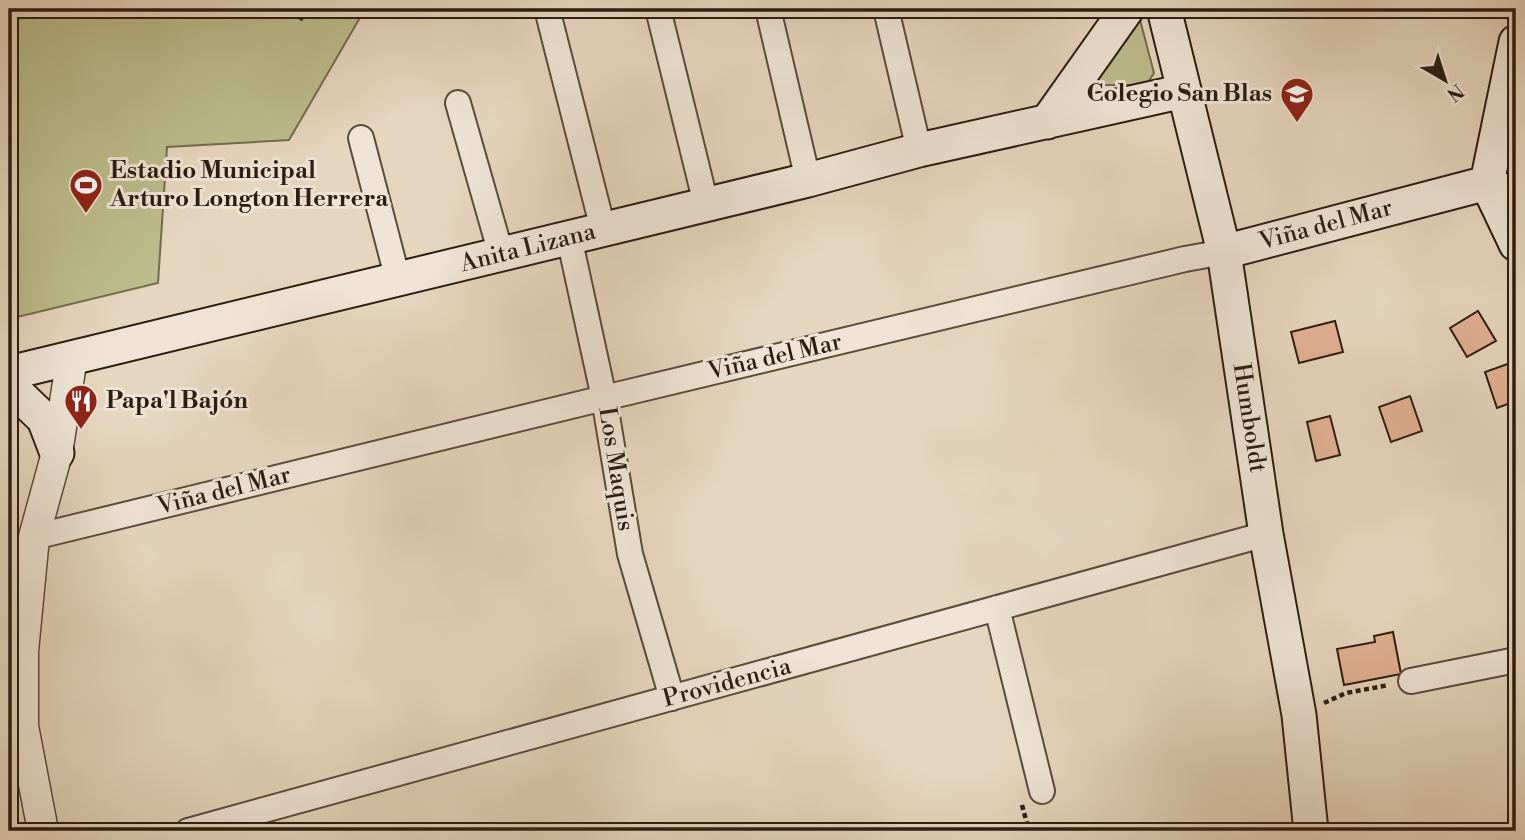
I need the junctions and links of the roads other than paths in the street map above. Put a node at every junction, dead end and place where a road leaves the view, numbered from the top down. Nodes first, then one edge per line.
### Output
1 (547, 9) edge
2 (658, 9) edge
3 (768, 9) edge
4 (886, 9) edge
5 (1127, 9) edge
6 (1164, 9) edge
7 (1516, 42) edge
8 (1184, 91) junction
9 (458, 103) dead end
10 (1046, 122) junction
11 (361, 138) dead end
12 (919, 150) junction
13 (808, 180) junction
14 (1502, 186) edge
15 (705, 204) junction
16 (603, 229) junction
17 (569, 237) junction
18 (1516, 244) edge
19 (1224, 252) junction
20 (501, 254) junction
21 (398, 280) junction
22 (72, 358) junction
23 (9, 373) edge
24 (9, 393) edge
25 (604, 398) junction
26 (57, 453) junction
27 (1266, 534) junction
28 (34, 537) junction
29 (997, 608) junction
30 (16, 657) edge
31 (1516, 660) edge
32 (1411, 681) road end
33 (672, 698) junction
34 (1042, 791) dead end
35 (43, 831) edge
36 (188, 831) edge
37 (1311, 831) edge

1 - 16 street
2 - 15 street
3 - 13 street
4 - 12 street
5 - 10 main road
6 - 8 main road, Humboldt
7 - 14 main road
8 - 10 main road, Anita Lizana
8 - 19 main road, Humboldt
9 - 20 street
10 - 12 main road, Anita Lizana
11 - 21 street
12 - 13 main road, Anita Lizana
13 - 15 main road, Anita Lizana
14 - 18 main road
14 - 19 main road, Viña del Mar
15 - 16 main road, Anita Lizana
16 - 17 main road, Anita Lizana
17 - 20 main road, Anita Lizana
17 - 25 street, Los Maquis
19 - 25 street, Viña del Mar
19 - 27 main road, Humboldt
20 - 21 main road, Anita Lizana
21 - 22 main road, Anita Lizana
22 - 23 main road, Anita Lizana
22 - 26 street
24 - 26 main road
25 - 28 street, Viña del Mar
25 - 33 street, Los Maquis
26 - 28 street
27 - 29 street, Providencia
27 - 37 main road, Humboldt
28 - 30 street
29 - 33 street, Providencia
29 - 34 street
30 - 35 street
31 - 32 street
33 - 36 street, Providencia

